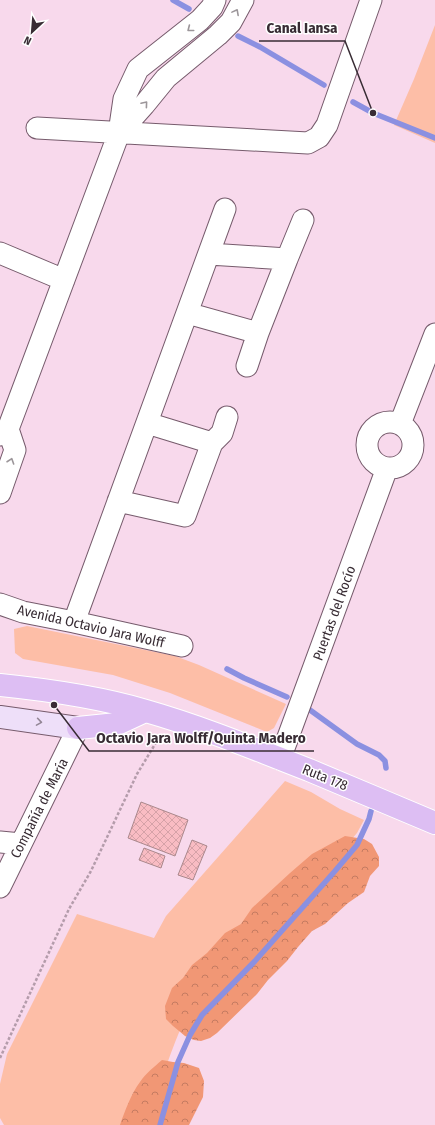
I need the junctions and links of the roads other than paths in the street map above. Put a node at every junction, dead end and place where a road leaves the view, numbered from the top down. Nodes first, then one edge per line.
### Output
1 (215, 0) edge
2 (243, 0) edge
3 (371, 0) edge
4 (37, 128) dead end
5 (119, 133) junction
6 (225, 209) dead end
7 (304, 220) dead end
8 (0, 253) edge
9 (209, 254) junction
10 (287, 259) junction
11 (64, 280) junction
12 (187, 314) junction
13 (258, 333) junction
14 (435, 334) edge
15 (247, 366) dead end
16 (228, 417) dead end
17 (147, 423) junction
18 (400, 424) junction
19 (3, 430) edge
20 (212, 443) junction
21 (387, 468) junction
22 (0, 493) edge
23 (118, 501) junction
24 (0, 604) edge
25 (74, 622) junction
26 (182, 646) dead end
27 (0, 685) edge
28 (145, 711) junction
29 (0, 716) edge
30 (78, 728) junction
31 (280, 759) junction
32 (435, 822) edge
33 (0, 842) edge
34 (21, 844) junction
35 (0, 887) edge

1 -> 5 street
5 -> 2 street
3 - 5 street
4 - 5 street
5 - 11 street
6 - 9 street
7 - 10 street
8 - 11 street
9 - 10 street
9 - 12 street
10 - 13 street
11 - 19 street
12 - 13 street
12 - 17 street
13 - 15 street
14 - 18 street
16 - 20 street
17 - 20 street
17 - 23 street
18 - 21 street
18 - 21 street
22 -> 19 street
20 - 23 street
21 - 31 street, Puertas del Rocío
23 - 25 street
24 - 25 street, Avenida Octavio Jara Wolff
25 - 26 street, Avenida Octavio Jara Wolff
27 - 28 main road
28 - 30 main road
28 - 31 main road, Ruta 178
29 -> 30 street
30 - 34 street, Compañía de María
31 - 32 main road, Ruta 178
33 - 34 street
34 - 35 street, Compañía de María

